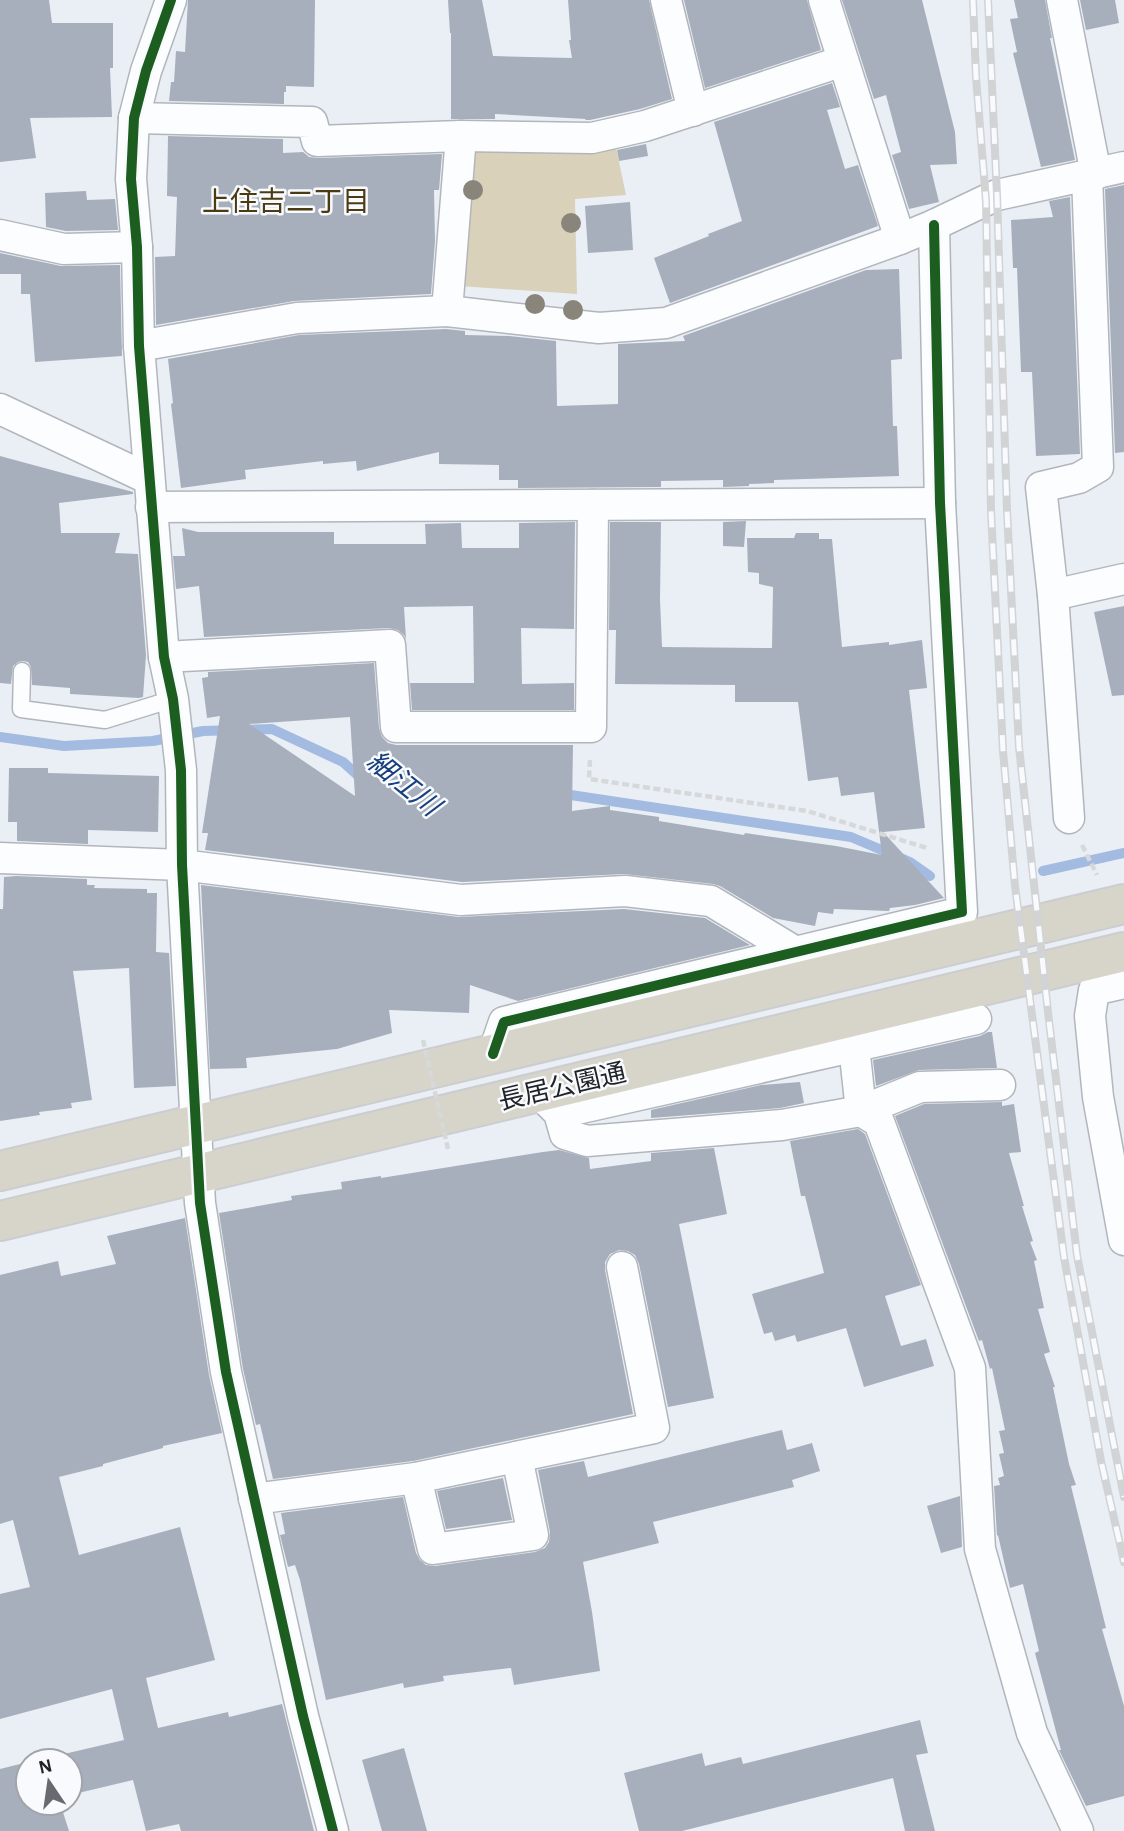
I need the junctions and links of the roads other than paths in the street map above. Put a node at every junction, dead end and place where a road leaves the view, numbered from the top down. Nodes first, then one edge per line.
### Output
1 (171, 0) edge
2 (666, 0) edge
3 (824, 0) edge
4 (1062, 0) edge
5 (844, 61) junction
6 (693, 111) junction
7 (134, 118) junction
8 (461, 136) junction
9 (1102, 173) edge
10 (934, 225) junction
11 (0, 235) edge
12 (900, 239) junction
13 (137, 247) junction
14 (447, 311) junction
15 (139, 346) junction
16 (0, 409) edge
17 (150, 493) junction
18 (940, 503) junction
19 (593, 505) junction
20 (1124, 579) edge
21 (1053, 596) junction
22 (163, 657) junction
23 (22, 671) dead end
24 (174, 713) junction
25 (1073, 826) road end
26 (0, 858) edge
27 (182, 864) junction
28 (1111, 892) edge
29 (794, 951) junction
30 (1124, 952) edge
31 (1124, 983) edge
32 (976, 1019) dead end
33 (854, 1046) junction
34 (493, 1054) junction
35 (1000, 1085) dead end
36 (548, 1102) junction
37 (861, 1111) junction
38 (196, 1124) junction
39 (0, 1171) edge
40 (199, 1172) junction
41 (0, 1221) edge
42 (1124, 1240) edge
43 (622, 1267) dead end
44 (517, 1457) junction
45 (416, 1478) junction
46 (254, 1499) junction
47 (333, 1831) edge
48 (1078, 1831) edge

1 - 7 street
2 - 6 street
3 - 5 street
4 - 9 street
5 - 6 street
5 - 12 street
6 - 8 street
7 - 8 street
7 - 13 street
8 - 14 street
9 - 10 street
9 - 21 street
10 - 12 street
10 - 18 street
11 - 13 street
12 - 14 street
13 - 15 street
14 - 15 street
15 - 17 street
16 - 17 street
17 - 19 street
17 - 22 street
18 - 19 street
18 - 29 street
19 - 22 street
20 - 21 street
21 - 25 street
22 - 24 street
23 - 24 lane
24 - 27 street
26 - 27 street
27 - 29 street
27 - 38 street
28 - 34 highway, 長居公園通
29 - 34 street
30 - 36 highway, 長居公園通
31 - 42 street
32 - 33 street
33 - 36 street
33 - 37 street
34 - 38 highway, 長居公園通
35 - 37 street
36 - 37 street
36 - 40 highway, 長居公園通
37 - 48 street
38 - 39 highway, 長居公園通
38 - 40 street
40 - 41 highway, 長居公園通
40 - 46 street
43 - 44 street
44 - 45 street
44 - 45 street
45 - 46 street
46 - 47 street

